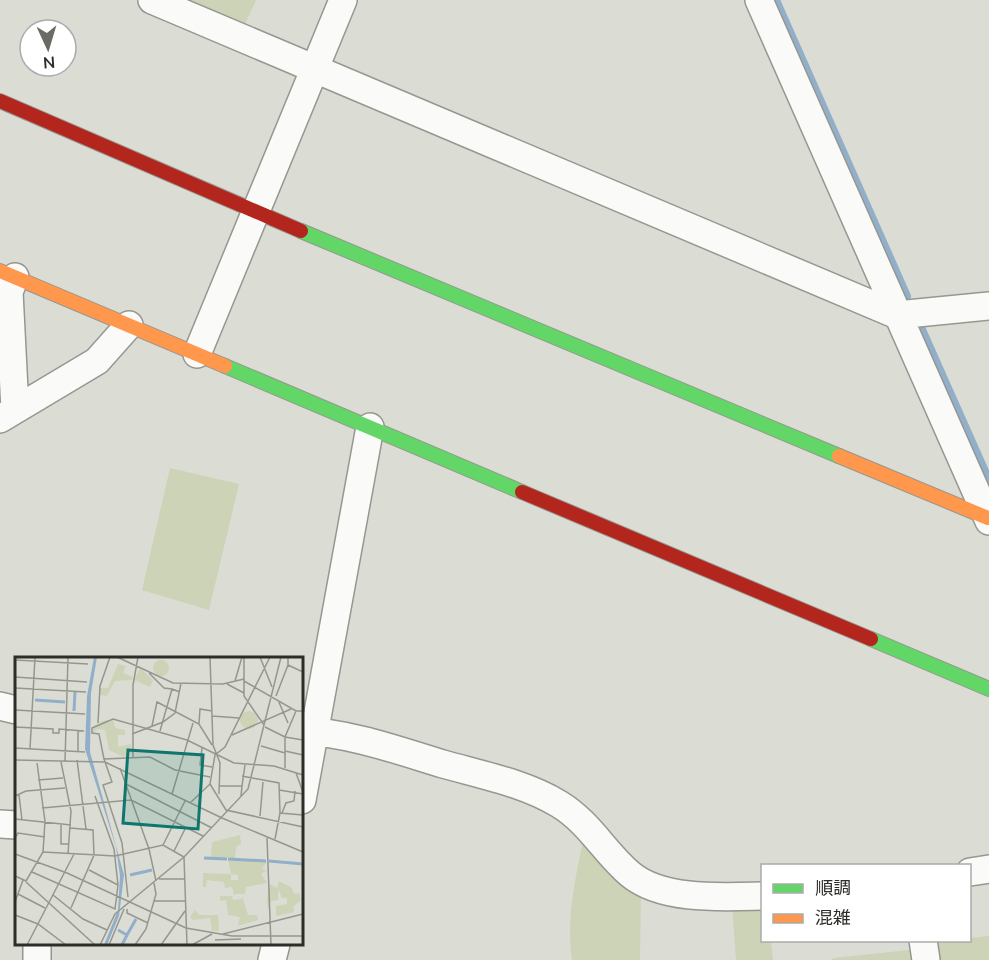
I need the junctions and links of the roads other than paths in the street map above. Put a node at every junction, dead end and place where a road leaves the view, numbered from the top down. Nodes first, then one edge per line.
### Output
1 (344, 0) edge
2 (759, 0) edge
3 (158, 1) edge
4 (315, 69) junction
5 (0, 101) edge
6 (256, 212) junction
7 (7, 274) edge
8 (989, 306) edge
9 (897, 315) junction
10 (129, 325) junction
11 (197, 354) junction
12 (7, 415) edge
13 (370, 428) junction
14 (988, 519) edge
15 (989, 689) edge
16 (0, 706) edge
17 (15, 710) edge
18 (308, 732) edge
19 (303, 789) edge
20 (0, 824) edge
21 (15, 825) edge
22 (989, 869) edge
23 (971, 872) edge
24 (761, 896) edge
25 (923, 942) edge
26 (276, 945) edge
27 (272, 960) edge
28 (926, 960) edge

1 - 4 street
2 - 9 street
3 - 4 street
4 - 6 street
4 - 9 street
5 - 6 street
6 - 11 street
6 - 14 street
7 - 10 street
7 - 12 street
8 - 9 street
9 - 14 street
10 - 11 street
10 - 12 street
11 - 13 street
13 - 15 street
13 - 18 street
16 - 17 street
18 - 19 street
18 - 24 street
20 - 21 street
22 - 23 street
25 - 28 street
26 - 27 street

